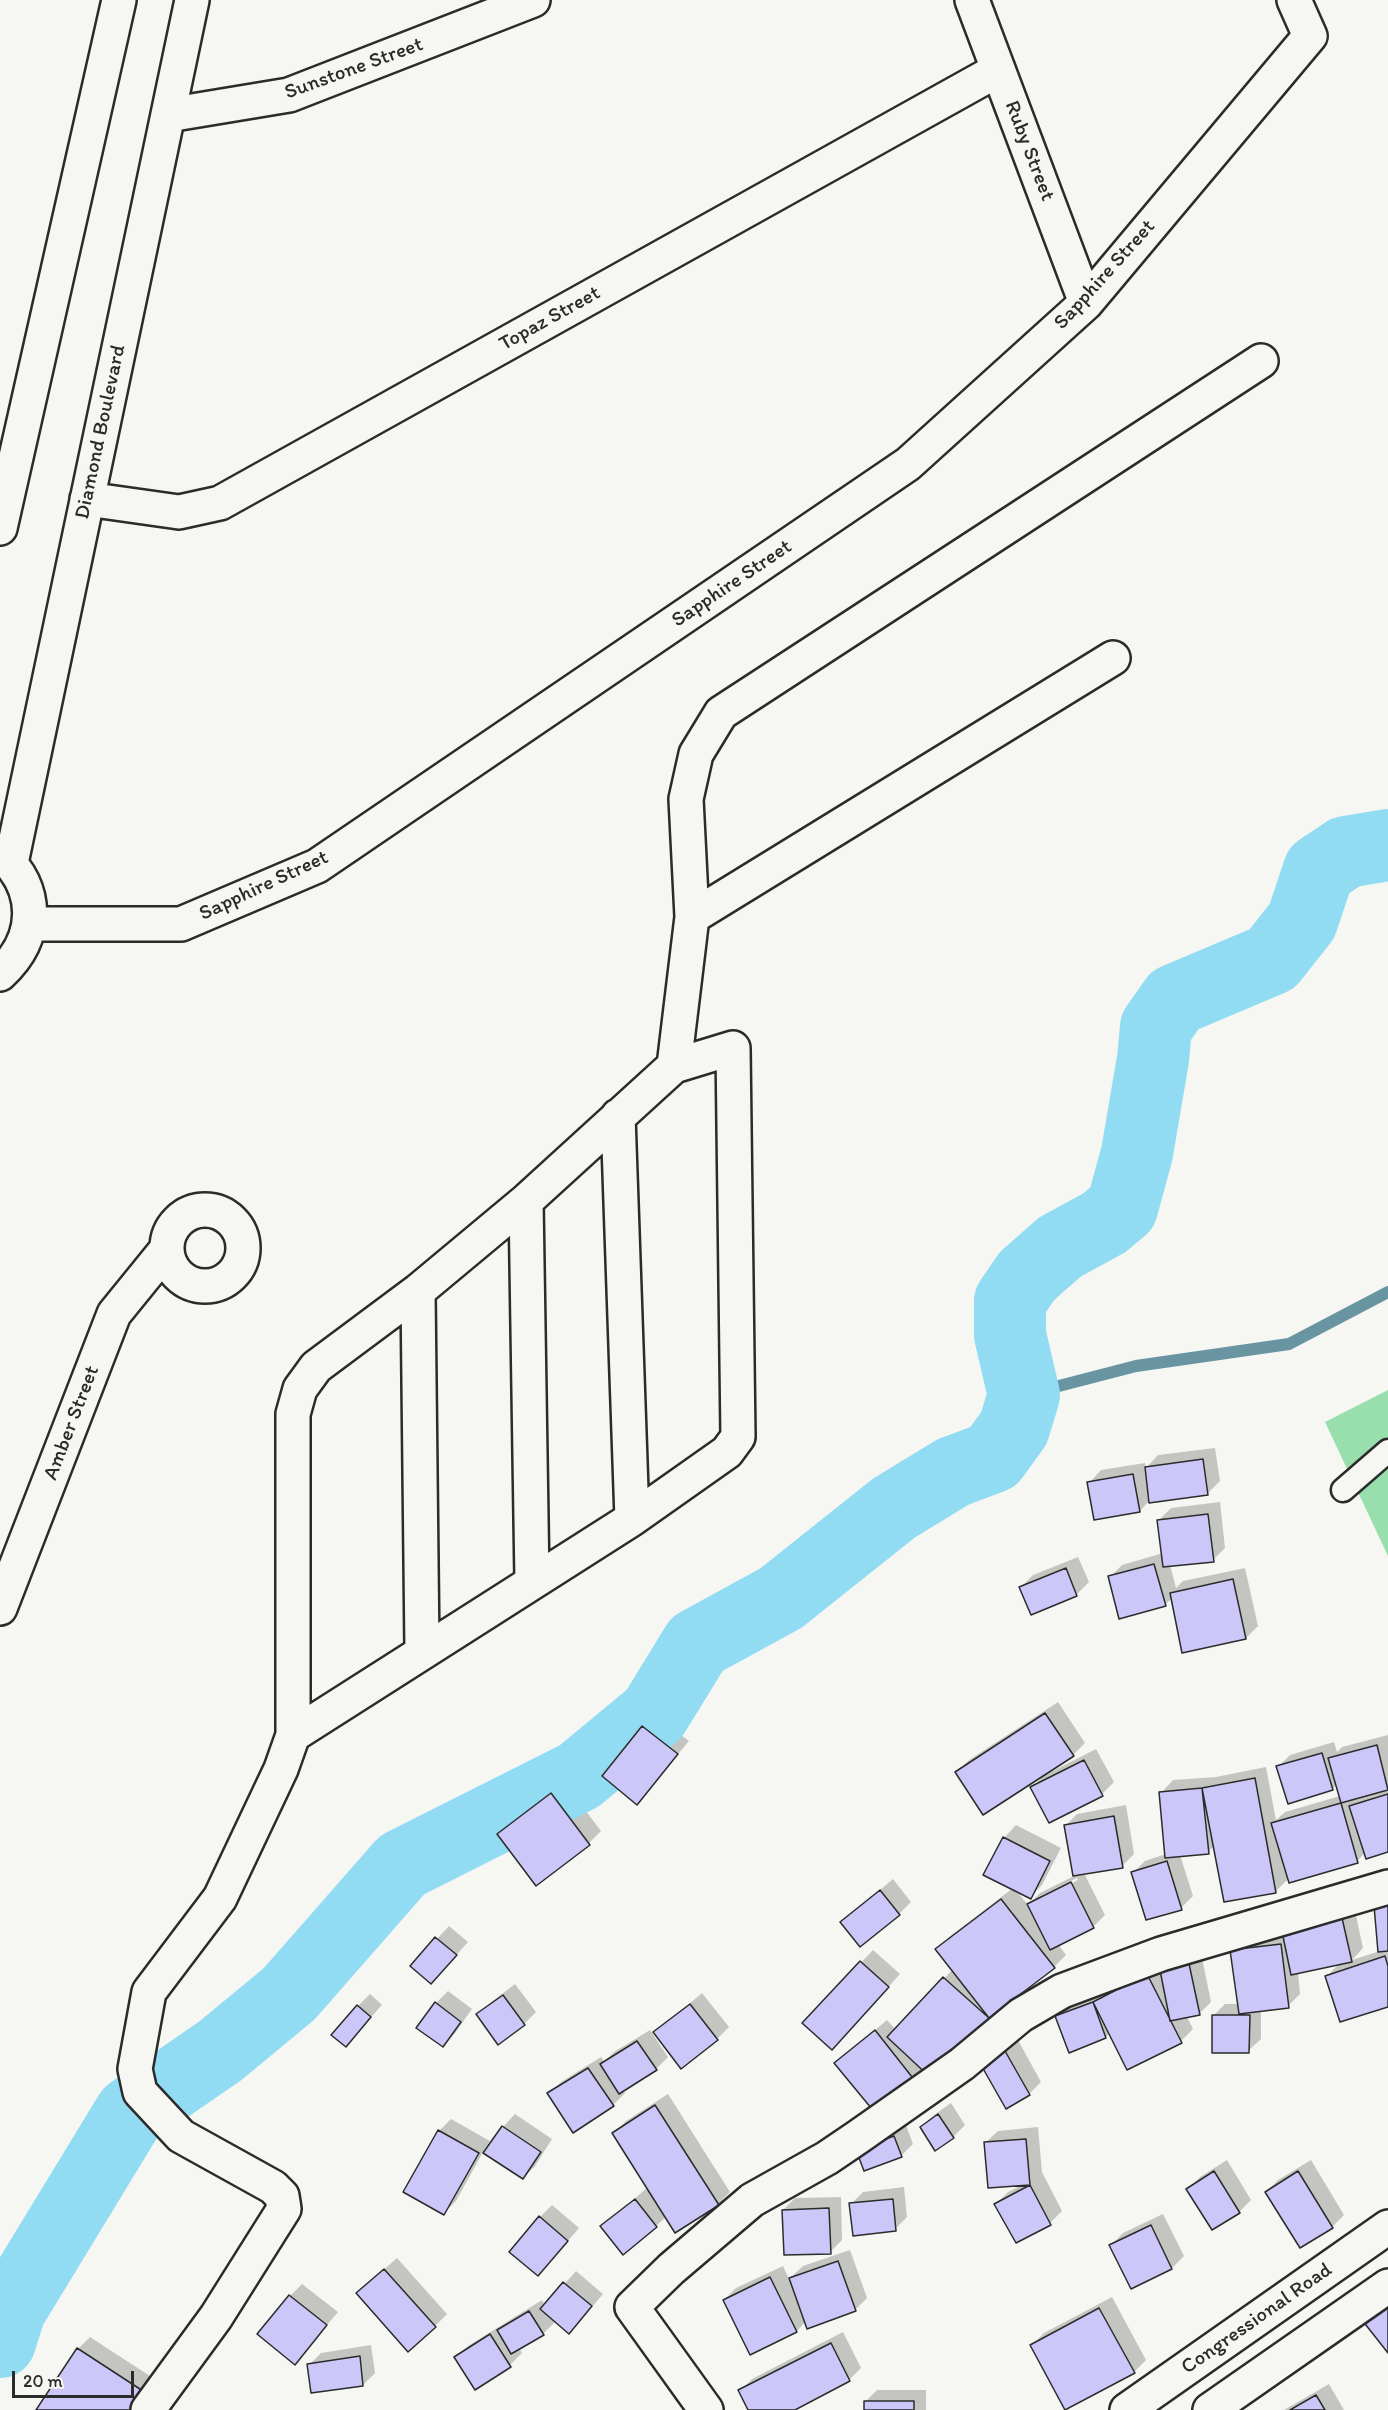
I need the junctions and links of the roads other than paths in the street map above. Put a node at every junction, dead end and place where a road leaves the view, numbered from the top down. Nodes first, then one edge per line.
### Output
1 (119, 0) edge
2 (192, 0) edge
3 (533, 0) edge
4 (972, 0) edge
5 (1294, 0) edge
6 (998, 69) junction
7 (168, 115) junction
8 (1086, 303) junction
9 (1262, 361) dead end
10 (87, 499) junction
11 (0, 528) edge
12 (1113, 658) dead end
13 (5, 858) edge
14 (692, 917) junction
15 (29, 924) junction
16 (0, 974) edge
17 (674, 1066) junction
18 (618, 1116) junction
19 (526, 1201) junction
20 (166, 1250) dead end
21 (418, 1291) junction
22 (1388, 1451) edge
23 (1343, 1490) dead end
24 (632, 1518) junction
25 (532, 1582) junction
26 (0, 1608) edge
27 (422, 1652) junction
28 (293, 1735) junction
29 (1388, 1887) edge
30 (1388, 2228) edge
31 (1388, 2286) edge
32 (148, 2410) edge
33 (706, 2410) edge
34 (1127, 2410) edge
35 (1210, 2410) edge

1 - 11 street
2 - 7 street, Diamond Boulevard
3 - 7 street, Sunstone Street
4 - 6 street, Ruby Street
5 - 8 street, Sapphire Street
6 - 8 street, Ruby Street
6 - 10 street, Topaz Street
7 - 10 street, Diamond Boulevard
8 - 15 street, Sapphire Street
9 - 14 street
10 - 13 street, Diamond Boulevard
12 - 14 street
13 - 15 street
14 - 17 street
15 - 16 street
17 - 18 street
17 - 24 street
18 - 19 street
18 - 24 street
19 - 21 street
19 - 25 street
20 - 26 street, Amber Street
21 - 27 street
21 - 28 street
22 - 23 lane
24 - 25 street
25 - 27 street
27 - 28 street
28 - 32 street
29 - 33 street
30 - 34 street, Congressional Road
31 - 35 street

